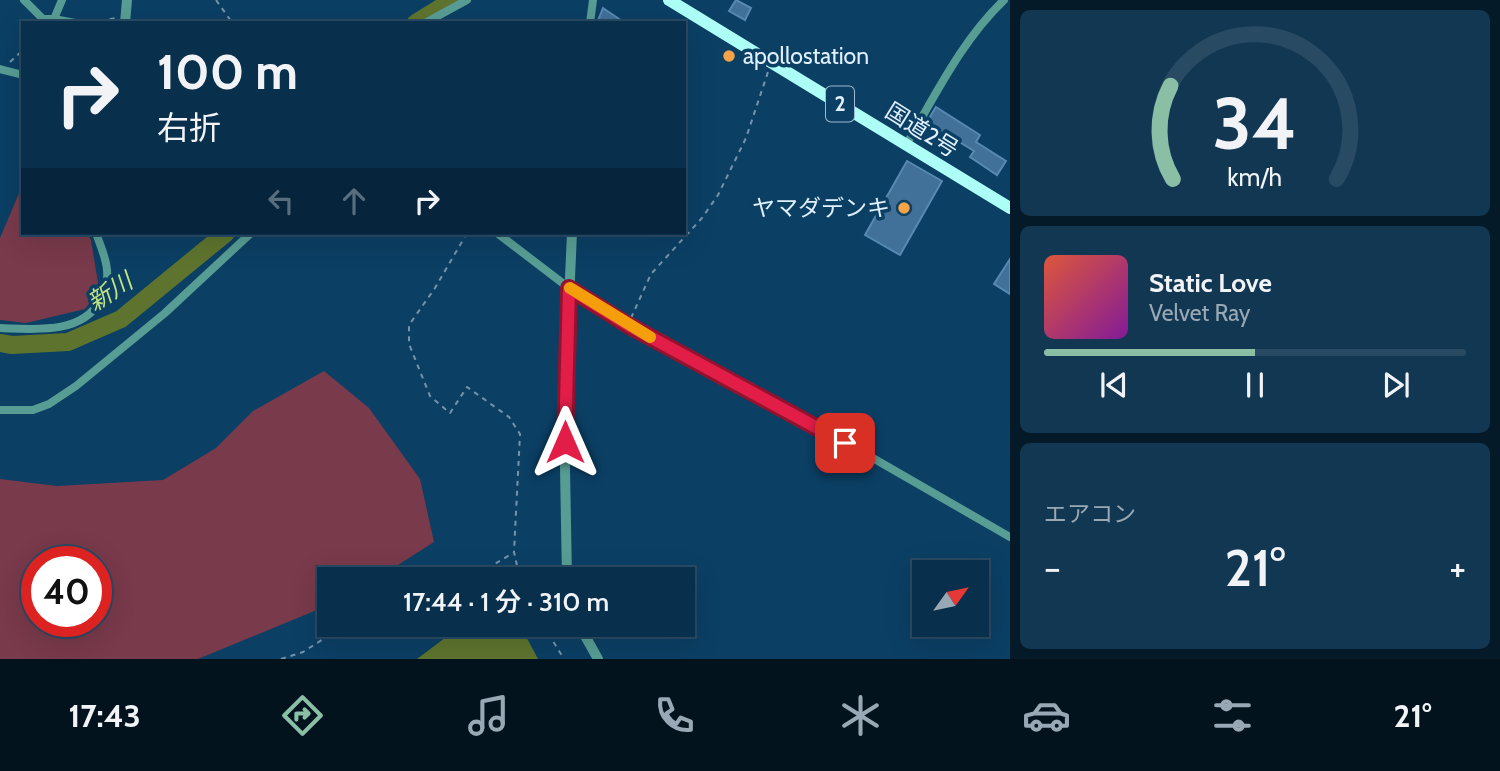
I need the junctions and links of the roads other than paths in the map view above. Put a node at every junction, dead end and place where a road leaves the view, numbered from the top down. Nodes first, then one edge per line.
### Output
1 (24, 0) edge
2 (62, 0) edge
3 (127, 0) edge
4 (467, 0) edge
5 (593, 0) edge
6 (669, 0) edge
7 (1004, 0) edge
8 (54, 19) junction
9 (121, 20) edge
10 (64, 21) edge
11 (429, 21) edge
12 (590, 21) edge
13 (1, 69) edge
14 (21, 74) edge
15 (906, 145) junction
16 (1010, 208) edge
17 (97, 235) edge
18 (249, 235) edge
19 (500, 235) edge
20 (572, 235) edge
21 (569, 288) junction
22 (0, 328) edge
23 (0, 410) edge
24 (1010, 537) edge
25 (567, 567) edge
26 (586, 637) edge
27 (598, 659) edge

1 - 8 street
2 - 8 street
3 - 9 street
4 - 11 street
5 - 12 street
6 - 15 highway, 国道2号 / 2
7 - 15 street
8 - 10 street
13 - 14 street
15 - 16 highway, 国道2号 / 2
17 - 22 street
18 - 23 street
19 - 21 street
20 - 21 street
21 - 24 street
21 - 25 street
26 - 27 street

